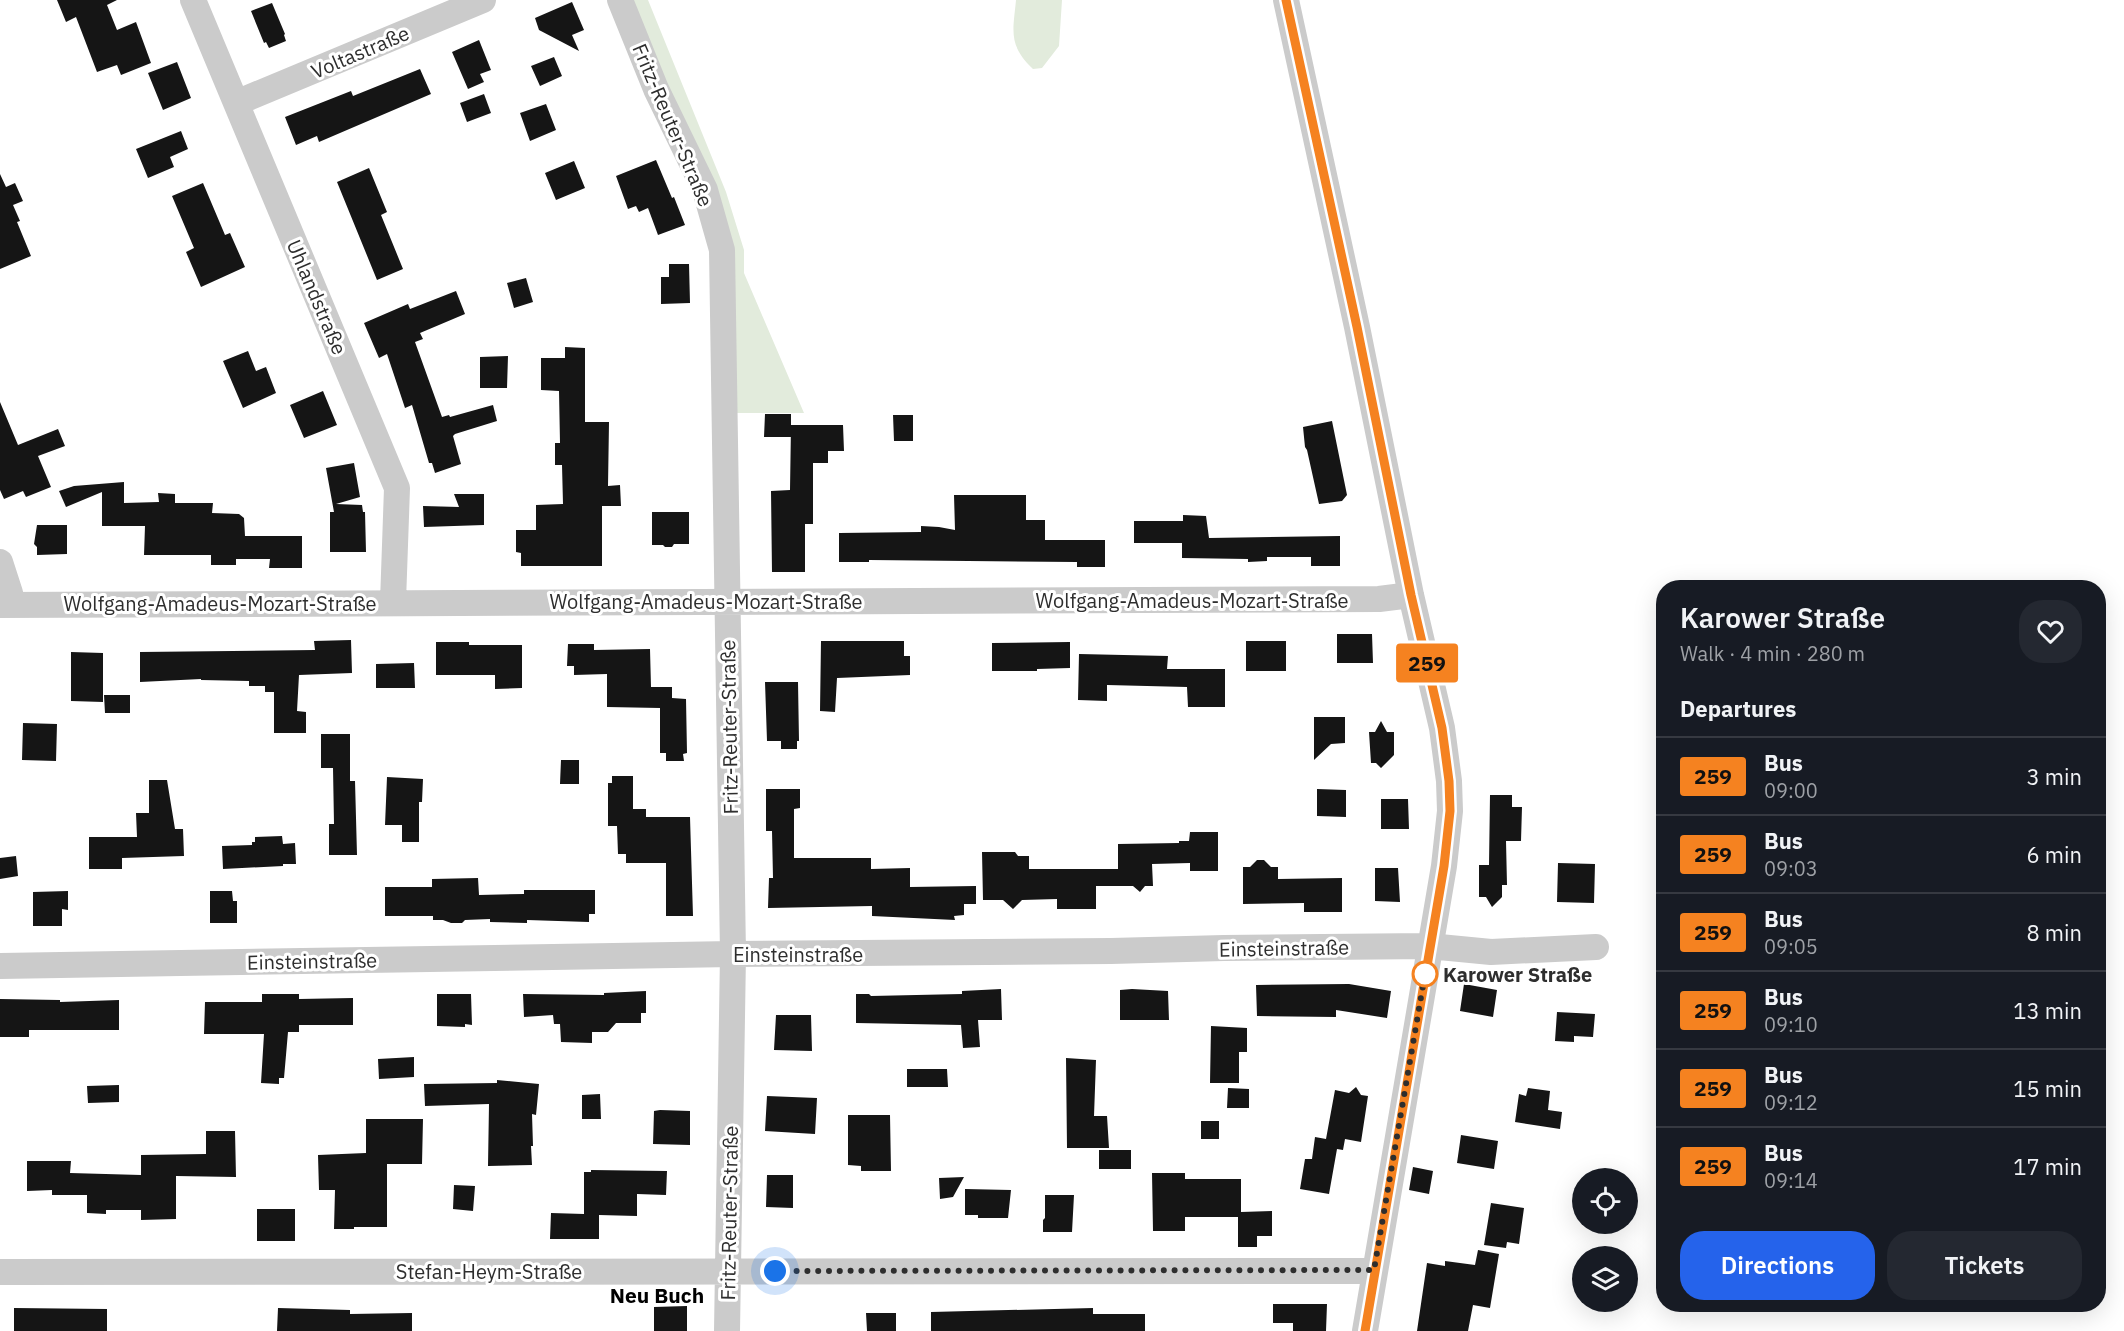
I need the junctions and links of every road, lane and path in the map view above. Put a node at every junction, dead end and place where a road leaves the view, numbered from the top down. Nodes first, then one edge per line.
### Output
1 (193, 0) edge
2 (483, 0) edge
3 (620, 0) edge
4 (1286, 0) edge
5 (236, 103) junction
6 (0, 562) edge
7 (1411, 595) junction
8 (727, 601) junction
9 (393, 602) junction
10 (5, 605) edge
11 (1429, 946) junction
12 (1596, 947) dead end
13 (733, 954) junction
14 (0, 966) edge
15 (1374, 1270) junction
16 (729, 1271) junction
17 (0, 1272) edge
18 (727, 1331) edge
19 (1365, 1331) edge

1 - 5 street, Uhlandstraße
2 - 5 street, Voltastraße
3 - 8 street, Fritz-Reuter-Straße
4 - 7 street
5 - 9 street, Uhlandstraße
6 - 10 street
7 - 8 street, Wolfgang-Amadeus-Mozart-Straße
7 - 11 street
8 - 9 street, Wolfgang-Amadeus-Mozart-Straße
8 - 13 street, Fritz-Reuter-Straße
9 - 10 street, Wolfgang-Amadeus-Mozart-Straße
11 - 12 street, Einsteinstraße
11 - 13 street, Einsteinstraße
11 - 15 street
13 - 14 street, Einsteinstraße
13 - 16 street, Fritz-Reuter-Straße
15 - 16 street, Stefan-Heym-Straße
15 - 19 street
16 - 17 street, Stefan-Heym-Straße
16 - 18 street, Fritz-Reuter-Straße

